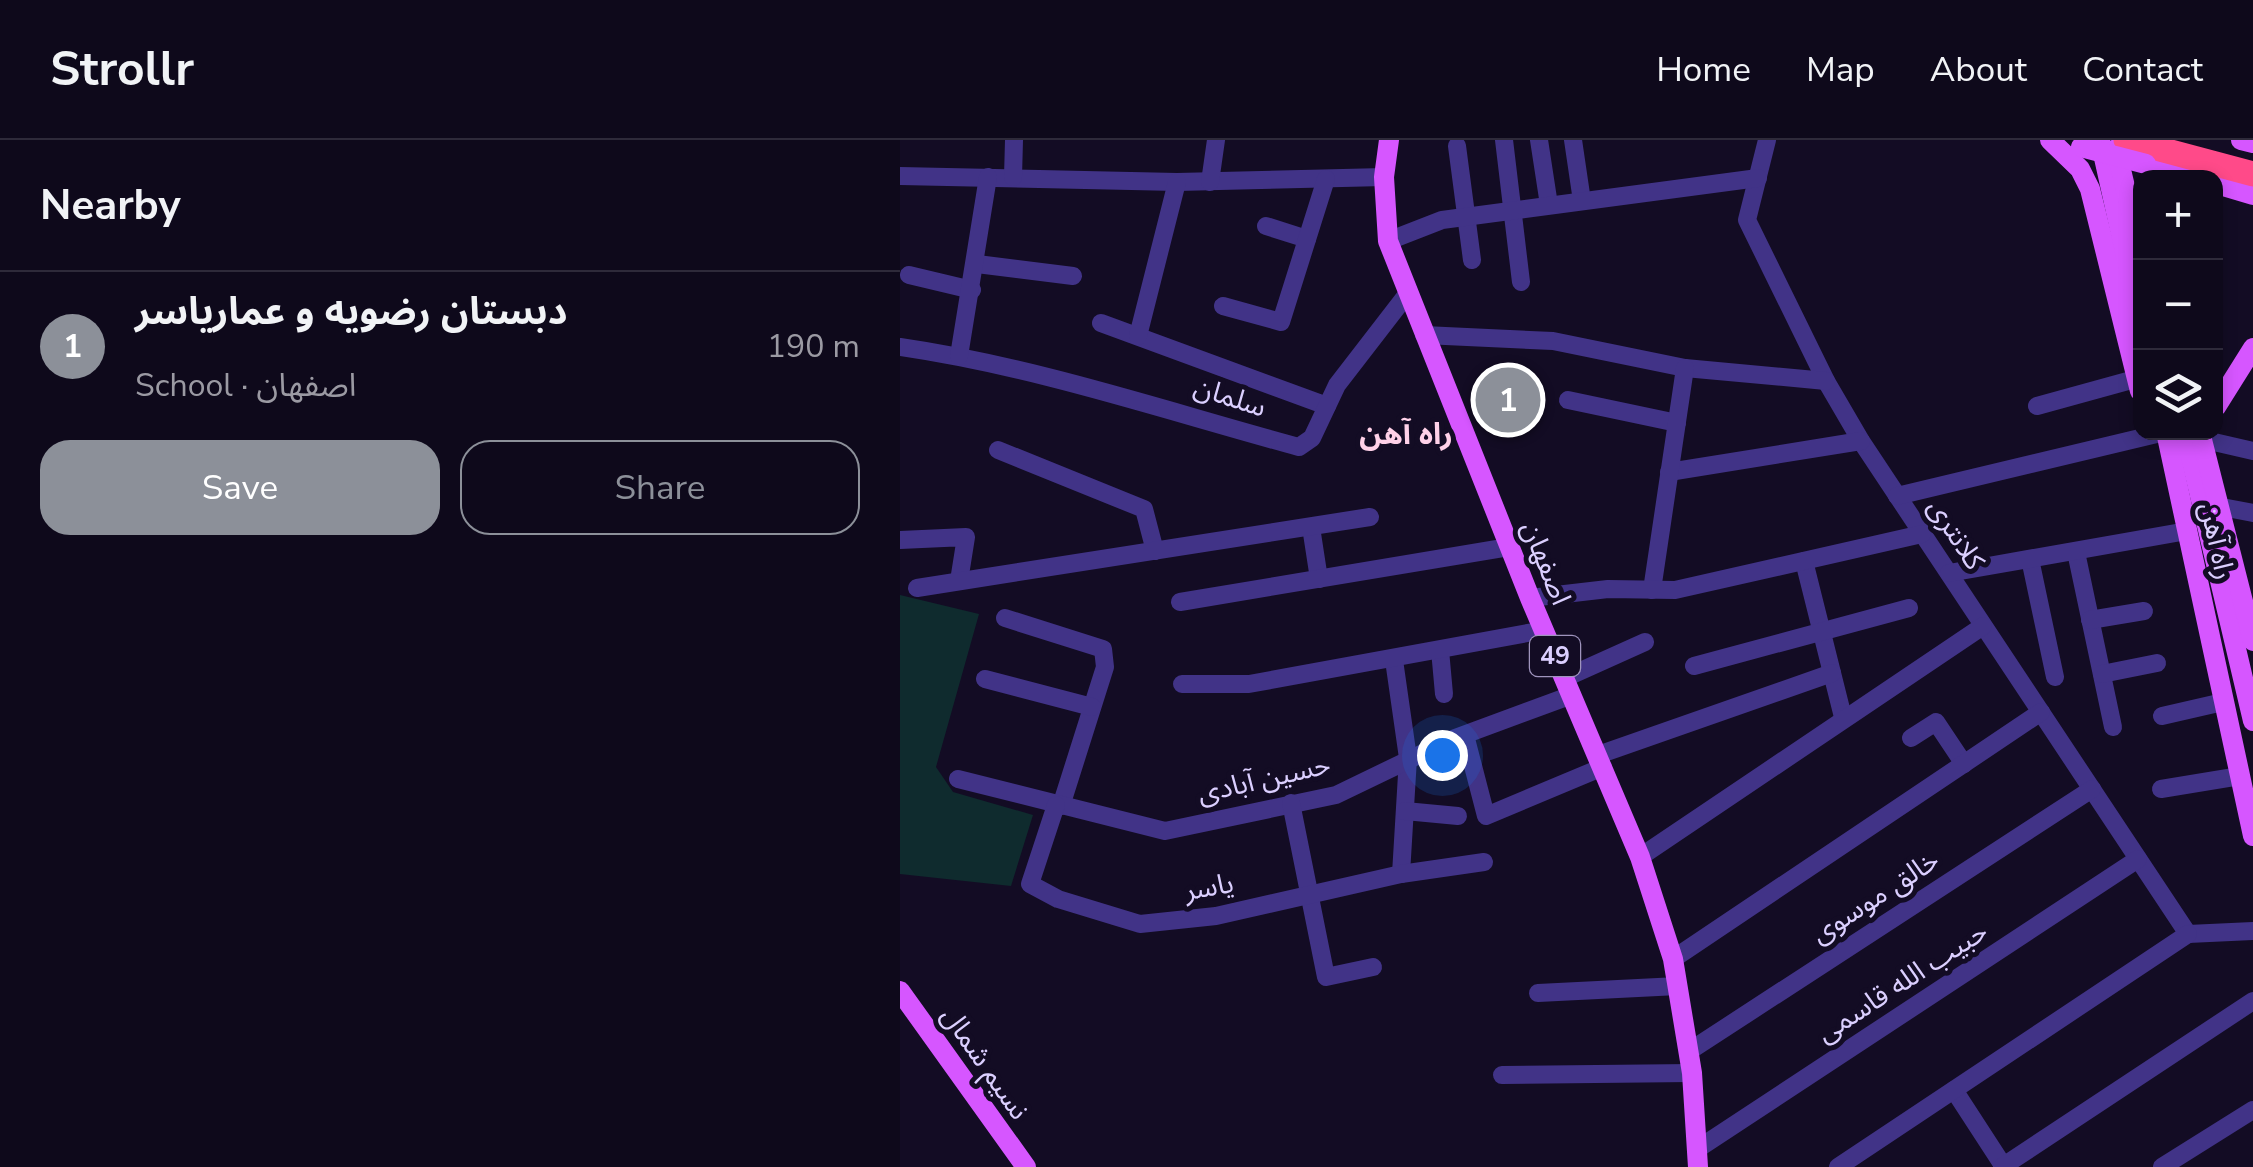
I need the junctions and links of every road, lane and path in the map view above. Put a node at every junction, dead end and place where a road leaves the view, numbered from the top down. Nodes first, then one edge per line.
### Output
1 (1014, 140) edge
2 (1216, 140) edge
3 (1504, 140) edge
4 (1539, 140) edge
5 (1573, 140) edge
6 (1768, 140) edge
7 (2054, 140) edge
8 (2114, 140) edge
9 (2126, 140) edge
10 (2182, 140) edge
11 (2241, 140) edge
12 (2253, 143) edge
13 (2090, 144) edge
14 (1385, 145) edge
15 (1458, 146) dead end
16 (2253, 158) edge
17 (2149, 169) edge
18 (2253, 174) edge
19 (900, 176) edge
20 (988, 177) junction
21 (1384, 177) junction
22 (1013, 178) junction
23 (1758, 178) junction
24 (1326, 179) junction
25 (1177, 182) junction
26 (1210, 182) junction
27 (2223, 186) edge
28 (2253, 195) edge
29 (1582, 201) junction
30 (1549, 206) junction
31 (1513, 210) junction
32 (1466, 217) junction
33 (2133, 220) edge
34 (1266, 226) dead end
35 (1307, 239) junction
36 (1388, 241) junction
37 (1472, 260) dead end
38 (977, 264) junction
39 (908, 276) dead end
40 (1072, 276) dead end
41 (1521, 282) dead end
42 (972, 290) junction
43 (1408, 293) junction
44 (2133, 295) edge
45 (1223, 306) dead end
46 (1101, 322) dead end
47 (1138, 336) junction
48 (1424, 336) junction
49 (900, 347) edge
50 (2253, 348) edge
51 (958, 356) junction
52 (2133, 365) edge
53 (1685, 368) junction
54 (1826, 382) junction
55 (2133, 386) edge
56 (2223, 396) edge
57 (1568, 400) dead end
58 (1327, 406) junction
59 (2037, 406) dead end
60 (1677, 423) junction
61 (1861, 440) junction
62 (2133, 440) edge
63 (2167, 440) edge
64 (2197, 440) edge
65 (2197, 440) edge
66 (2211, 440) edge
67 (998, 450) dead end
68 (2253, 451) edge
69 (1670, 472) junction
70 (1898, 496) junction
71 (2222, 507) junction
72 (2253, 513) edge
73 (1370, 518) dead end
74 (1311, 526) junction
75 (2186, 531) junction
76 (1922, 534) junction
77 (900, 540) edge
78 (1510, 547) junction
79 (1155, 551) junction
80 (2076, 552) junction
81 (1804, 560) junction
82 (2030, 560) junction
83 (1948, 573) junction
84 (1319, 579) junction
85 (959, 581) junction
86 (917, 588) dead end
87 (1652, 590) junction
88 (1530, 598) junction
89 (1180, 602) dead end
90 (1908, 608) dead end
91 (2144, 611) dead end
92 (2250, 612) edge
93 (1005, 618) dead end
94 (2090, 620) junction
95 (1984, 626) junction
96 (1544, 630) junction
97 (1822, 631) junction
98 (2253, 641) edge
99 (1645, 642) dead end
100 (1440, 650) junction
101 (1394, 660) junction
102 (2157, 664) dead end
103 (1694, 666) dead end
104 (1832, 673) junction
105 (2102, 674) junction
106 (2055, 677) dead end
107 (985, 679) dead end
108 (1182, 684) dead end
109 (1568, 687) junction
110 (1444, 694) dead end
111 (2223, 702) junction
112 (1092, 707) junction
113 (2041, 712) junction
114 (2162, 716) dead end
115 (1843, 717) junction
116 (2253, 720) edge
117 (2113, 727) dead end
118 (1466, 734) junction
119 (1911, 738) dead end
120 (1408, 758) junction
121 (1600, 760) junction
122 (1964, 764) junction
123 (2240, 776) junction
124 (958, 779) dead end
125 (2161, 788) dead end
126 (2092, 789) junction
127 (1291, 803) junction
128 (1058, 805) junction
129 (1405, 810) junction
130 (1458, 816) dead end
131 (2253, 836) edge
132 (1640, 858) junction
133 (2138, 859) junction
134 (1484, 862) dead end
135 (1402, 874) junction
136 (1309, 894) junction
137 (2253, 931) edge
138 (2188, 934) junction
139 (1672, 959) junction
140 (1372, 967) dead end
141 (1678, 986) junction
142 (900, 991) edge
143 (1538, 994) dead end
144 (2253, 1001) edge
145 (1690, 1062) junction
146 (1502, 1075) dead end
147 (1954, 1090) junction
148 (2253, 1110) edge
149 (1697, 1158) edge
150 (1026, 1167) edge
151 (1838, 1167) edge
152 (2003, 1167) edge
153 (2162, 1167) edge

1 - 22 street
2 - 26 street
3 - 31 street
4 - 30 street
5 - 29 street
6 - 23 street, کلانتری
7 - 13 main road
7 - 52 main road
8 - 33 main road
9 - 18 highway
10 - 16 highway
11 - 12 main road
13 - 17 main road, bridge
13 - 44 main road
14 - 21 main road, اصفهان / 49
15 - 32 street
19 - 20 street
20 - 22 street
20 - 38 street
21 - 24 street
21 - 36 main road, اصفهان / 49
22 - 25 street
23 - 29 street
23 - 54 street, کلانتری
24 - 26 street
24 - 35 street
25 - 26 street
25 - 47 street
27 - 28 main road
29 - 30 street
30 - 31 street
31 - 32 street
31 - 41 street
32 - 36 street
32 - 37 street
34 - 35 street
35 - 45 street
36 - 43 main road, اصفهان / 49
38 - 40 street
38 - 42 street
39 - 42 street
42 - 51 street
43 - 48 main road, اصفهان / 49
43 - 58 street, سلمان
46 - 47 street
47 - 58 street
48 - 53 street
48 - 78 main road, اصفهان / 49
49 - 51 street
50 - 56 main road
51 - 58 street, سلمان
53 - 54 street
53 - 60 street
54 - 61 street, کلانتری
55 - 59 street
57 - 60 street
60 - 69 street
61 - 69 street
61 - 70 street, کلانتری
62 - 70 street
63 - 75 main road, راه آهن
64 - 71 main road
65 - 116 main road, راه آهن
66 - 68 street
67 - 79 street
69 - 87 street
70 - 76 street, کلانتری
71 - 72 street
71 - 92 main road
73 - 74 street
74 - 79 street
74 - 84 street
75 - 80 street
75 - 111 main road, راه آهن
76 - 81 street
76 - 83 street, کلانتری
77 - 85 street
78 - 84 street
78 - 88 main road, اصفهان / 49
79 - 85 street
80 - 82 street
80 - 94 street
81 - 87 street
81 - 97 street
82 - 83 street
82 - 106 street
83 - 95 street, کلانتری
84 - 89 street
85 - 86 street
87 - 88 street
88 - 96 main road, اصفهان / 49
90 - 97 street
91 - 94 street
92 - 98 main road
93 - 112 street
94 - 105 street
95 - 113 street, کلانتری
95 - 115 street
96 - 100 street
96 - 109 main road, اصفهان / 49
97 - 103 street
97 - 104 street
99 - 109 street, حسین آبادی
100 - 101 street
100 - 110 street
101 - 108 street
101 - 120 street
102 - 105 street
104 - 115 street
104 - 121 street
105 - 117 street
107 - 112 street
109 - 118 street, حسین آبادی
109 - 121 main road, اصفهان / 49
111 - 114 street
111 - 123 main road, راه آهن
112 - 128 street
113 - 122 street
113 - 126 street, کلانتری
115 - 132 street
118 - 120 street, حسین آبادی
118 - 121 street
119 - 122 street
120 - 127 street, حسین آبادی
120 - 129 street
121 - 132 main road, اصفهان / 49
122 - 139 street
123 - 125 street
123 - 131 main road, راه آهن
124 - 128 street, حسین آبادی
126 - 133 street, کلانتری
126 - 145 street, خالق موسوی
127 - 128 street, حسین آبادی
127 - 136 street
128 - 136 street, یاسر
129 - 130 street
129 - 135 street
132 - 139 main road, اصفهان / 49
133 - 138 street, کلانتری
133 - 149 street, حبیب الله قاسمی
134 - 135 street, یاسر
135 - 136 street, یاسر
136 - 140 street
137 - 138 street
138 - 147 street
139 - 141 main road, اصفهان / 49
141 - 143 street
141 - 145 main road, اصفهان / 49
142 - 150 main road, نسیم شمال
144 - 152 street
145 - 146 street
145 - 149 main road, اصفهان / 49
147 - 151 street
147 - 152 street
148 - 153 street

